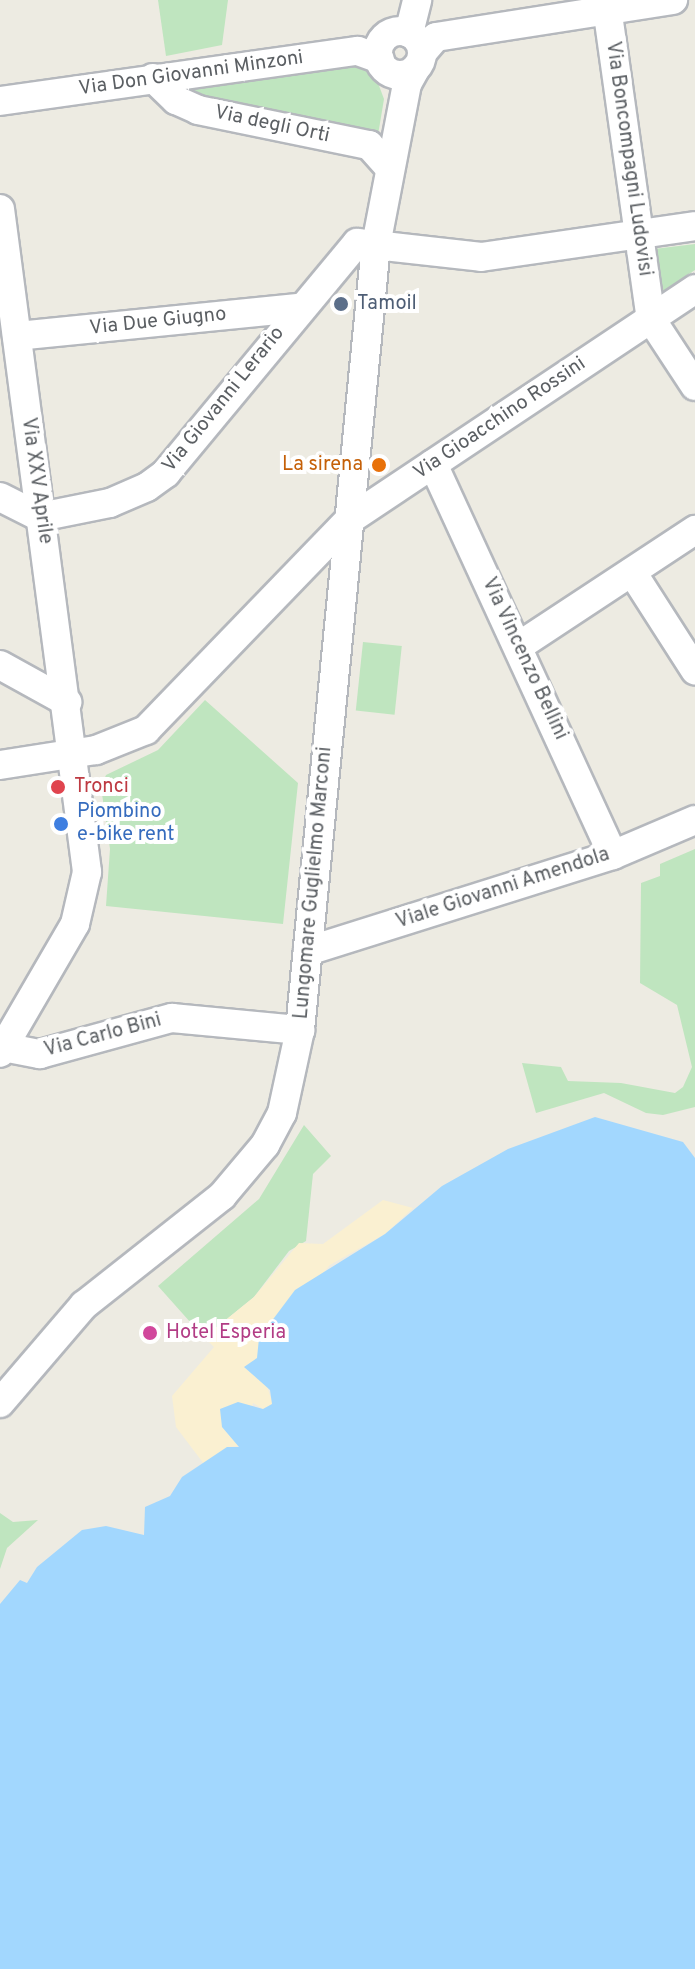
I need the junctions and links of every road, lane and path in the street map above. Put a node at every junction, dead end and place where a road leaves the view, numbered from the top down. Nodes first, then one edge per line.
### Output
1 (417, 0) edge
2 (673, 0) edge
3 (607, 5) edge
4 (416, 51) junction
5 (383, 64) junction
6 (153, 78) junction
7 (0, 101) edge
8 (397, 137) junction
9 (390, 168) junction
10 (0, 209) edge
11 (695, 226) edge
12 (638, 235) junction
13 (376, 245) junction
14 (3, 254) edge
15 (695, 289) edge
16 (299, 308) junction
17 (651, 319) junction
18 (17, 336) junction
19 (695, 386) edge
20 (433, 464) junction
21 (0, 497) edge
22 (40, 517) junction
23 (349, 520) junction
24 (695, 530) edge
25 (345, 558) junction
26 (304, 563) junction
27 (632, 572) junction
28 (519, 646) junction
29 (0, 665) edge
30 (695, 670) edge
31 (67, 702) junction
32 (74, 753) junction
33 (0, 765) edge
34 (695, 820) edge
35 (613, 855) junction
36 (308, 951) junction
37 (300, 1030) junction
38 (2, 1050) edge
39 (0, 1403) edge

1 - 4 street, Lungomare Guglielmo Marconi
2 - 3 street
3 - 4 street
3 - 12 street, Via Boncompagni Ludovisi
4 - 5 street, Via Don Giovanni Minzoni
4 - 5 street
4 - 8 street, Lungomare Guglielmo Marconi
5 - 6 street, Via Don Giovanni Minzoni
5 - 8 street
6 - 7 street, Via Don Giovanni Minzoni
6 - 9 street, Via degli Orti
8 - 9 street, Lungomare Guglielmo Marconi
9 - 13 street, Lungomare Guglielmo Marconi
10 - 14 street, Via XXV Aprile
11 - 12 street
12 - 13 street
12 - 17 street, Via Boncompagni Ludovisi
13 - 16 street, Via Giovanni Lerario
13 - 23 street, Lungomare Guglielmo Marconi
14 - 18 street, Via XXV Aprile
15 - 17 street, Via Gioacchino Rossini
16 - 18 street, Via Due Giugno
16 - 22 street, Via Giovanni Lerario
17 - 19 street
17 - 20 street, Via Gioacchino Rossini
18 - 22 street, Via XXV Aprile
20 - 23 street, Via Gioacchino Rossini
20 - 28 street, Via Vincenzo Bellini
21 - 22 street
22 - 31 street, Via XXV Aprile
23 - 25 street, Lungomare Guglielmo Marconi
23 - 26 street, Via Gioacchino Rossini
24 - 27 street
25 - 26 street
25 - 36 street, Lungomare Guglielmo Marconi
26 - 32 street, Via Gioacchino Rossini
27 - 28 street
27 - 30 street
28 - 35 street, Via Vincenzo Bellini
29 - 31 street
31 - 32 street, Via XXV Aprile
32 - 33 street, Via Gioacchino Rossini
32 - 38 street, Via XXV Aprile
34 - 35 street, Viale Giovanni Amendola
35 - 36 street, Viale Giovanni Amendola
36 - 37 street, Lungomare Guglielmo Marconi
37 - 38 street, Via Carlo Bini
37 - 39 street, Lungomare Guglielmo Marconi

